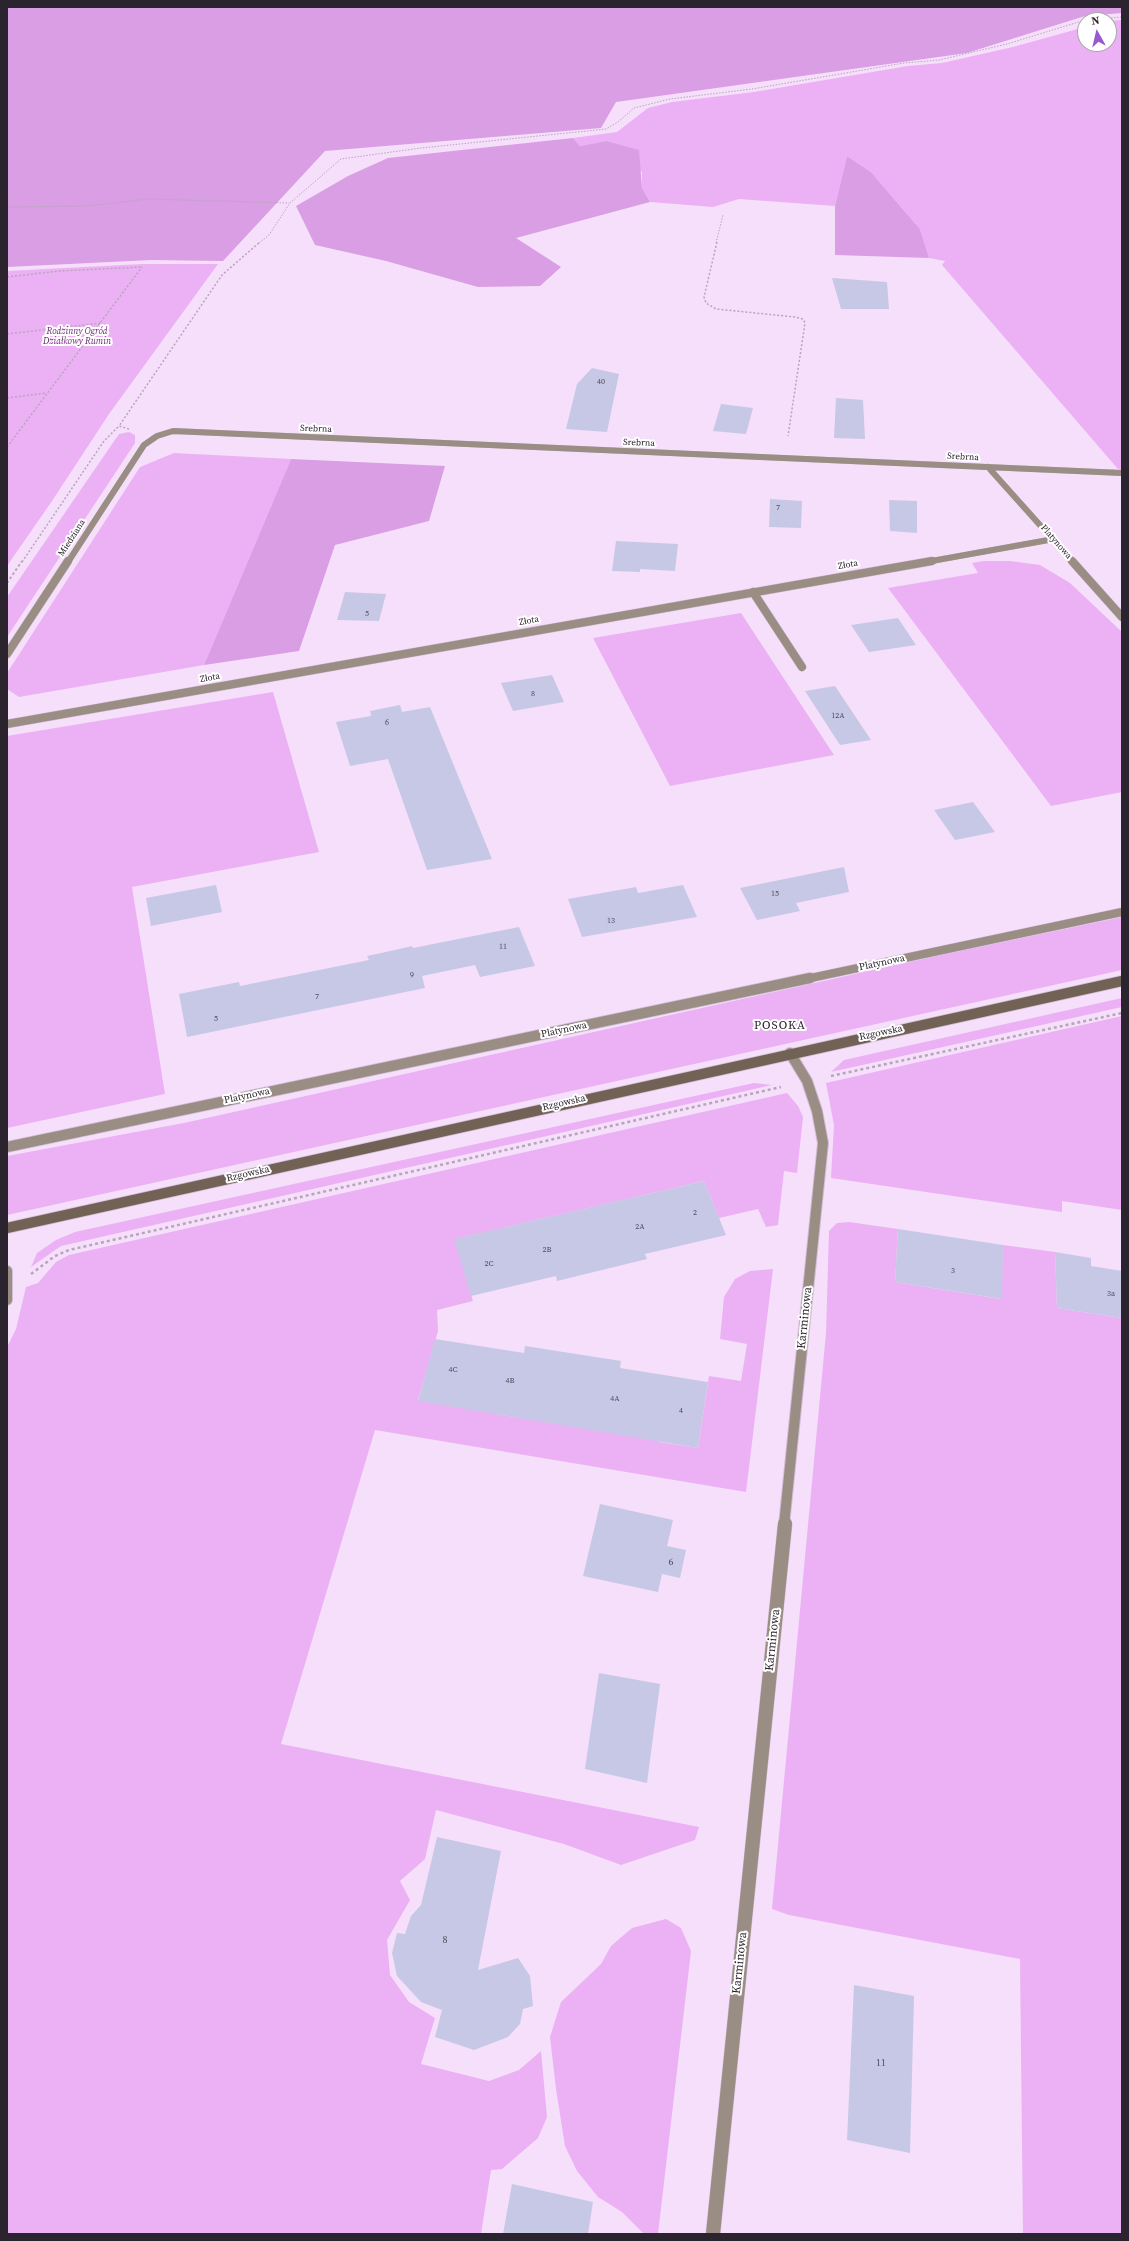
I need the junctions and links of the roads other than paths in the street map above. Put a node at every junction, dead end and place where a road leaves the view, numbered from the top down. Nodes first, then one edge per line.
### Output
1 (157, 436) joint
2 (988, 467) junction
3 (1122, 473) edge
4 (1054, 539) junction
5 (753, 592) junction
6 (1122, 617) edge
7 (7, 654) edge
8 (802, 667) dead end
9 (7, 724) edge
10 (1122, 912) edge
11 (1122, 981) edge
12 (790, 1053) junction
13 (7, 1147) edge
14 (7, 1228) edge
15 (7, 1276) edge
16 (7, 1300) edge
17 (713, 2234) edge

1 - 2 street, Srebrna
1 - 7 street, Miedziana
2 - 3 street, Srebrna
2 - 4 street, Platynowa
4 - 5 street, Złota
4 - 6 street, Platynowa
5 - 8 street
5 - 9 street, Złota
10 - 13 street, Platynowa
11 - 12 street, Rzgowska
12 - 14 street, Rzgowska
12 - 17 street, Karminowa
15 - 16 street

